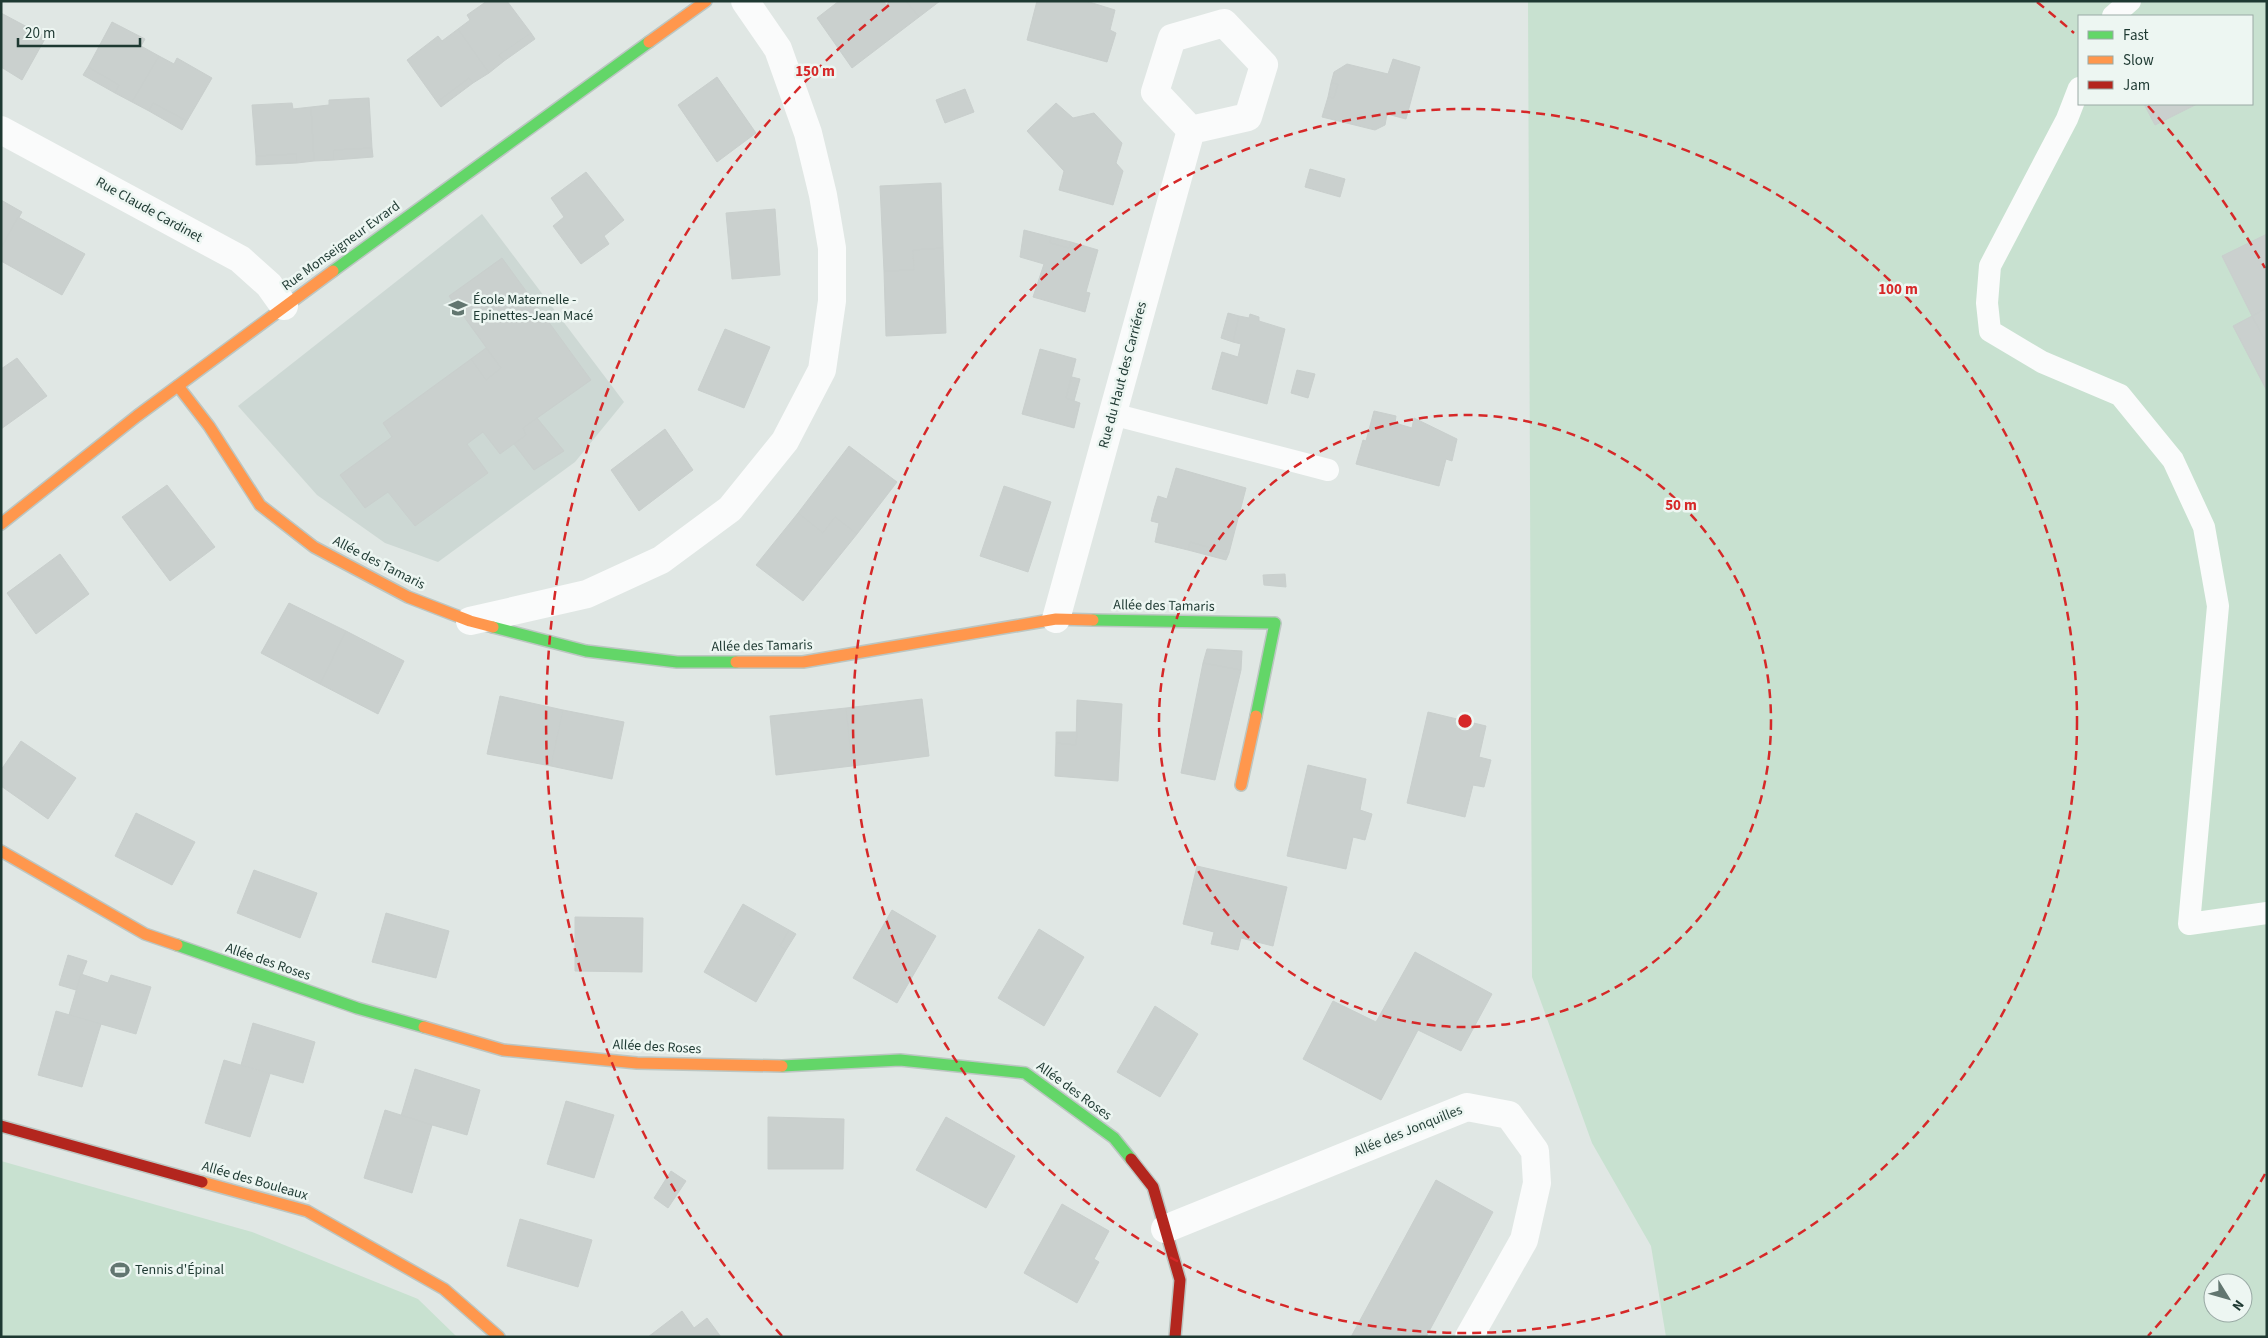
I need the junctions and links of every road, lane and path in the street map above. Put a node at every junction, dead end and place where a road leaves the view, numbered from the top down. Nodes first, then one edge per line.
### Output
1 (706, 1) edge
2 (745, 1) edge
3 (2130, 1) edge
4 (2114, 15) edge
5 (2078, 90) edge
6 (1, 130) edge
7 (1191, 130) dead end
8 (284, 306) junction
9 (178, 386) junction
10 (1112, 414) junction
11 (1328, 470) dead end
12 (1, 524) edge
13 (1056, 619) junction
14 (470, 621) junction
15 (1241, 785) dead end
16 (1, 851) edge
17 (2267, 913) edge
18 (1, 1126) edge
19 (1165, 1229) junction
20 (499, 1337) edge
21 (1175, 1337) edge
22 (1470, 1337) edge

1 - 8 street, Rue Monseigneur Evrard
2 - 14 street
3 - 4 lane
5 - 17 lane
6 - 8 street, Rue Claude Cardinet
7 - 10 street, Rue du Haut des Carriéres
8 - 9 street, Rue Monseigneur Evrard
9 - 12 street, Rue Monseigneur Evrard
9 - 14 street, Allée des Tamaris
10 - 11 lane
10 - 13 street, Rue du Haut des Carriéres
13 - 14 street, Allée des Tamaris
13 - 15 street, Allée des Tamaris
16 - 19 street, Allée des Roses
18 - 20 street, Allée des Bouleaux
19 - 21 street, Allée des Roses
19 - 22 street, Allée des Jonquilles

